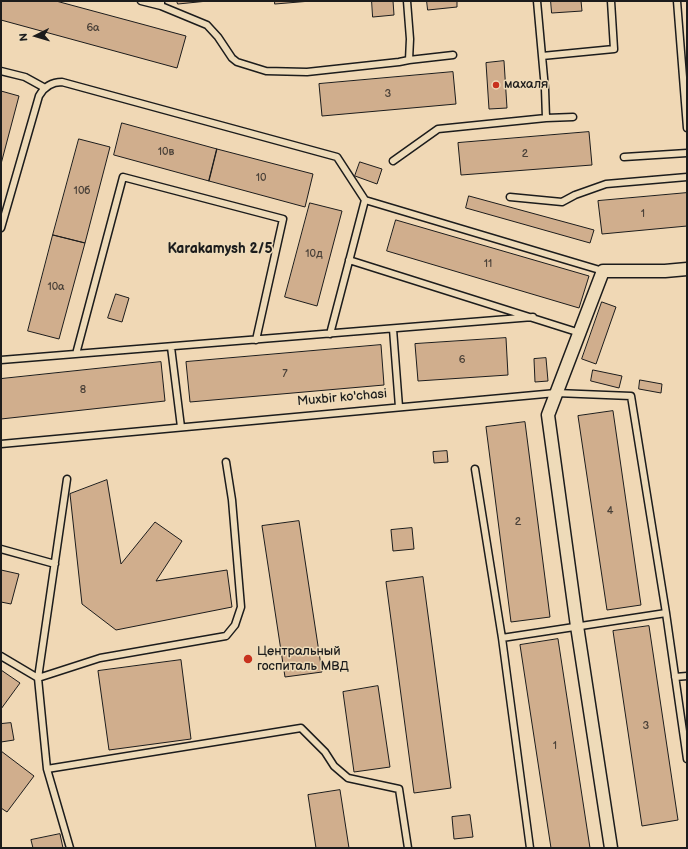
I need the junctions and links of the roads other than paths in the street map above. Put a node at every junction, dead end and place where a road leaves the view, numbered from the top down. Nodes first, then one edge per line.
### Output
1 (141, 1) edge
2 (407, 1) edge
3 (537, 1) edge
4 (611, 1) edge
5 (677, 1) edge
6 (161, 3) edge
7 (453, 55) dead end
8 (542, 56) junction
9 (409, 60) junction
10 (1, 71) edge
11 (45, 88) junction
12 (573, 117) dead end
13 (546, 118) junction
14 (687, 128) edge
15 (687, 153) edge
16 (624, 157) dead end
17 (393, 161) dead end
18 (687, 176) edge
19 (510, 198) dead end
20 (365, 200) junction
21 (1, 228) edge
22 (349, 260) junction
23 (687, 269) edge
24 (603, 271) junction
25 (533, 317) junction
26 (394, 329) junction
27 (580, 333) junction
28 (330, 334) junction
29 (256, 340) junction
30 (171, 347) junction
31 (76, 354) junction
32 (1, 360) edge
33 (556, 392) junction
34 (399, 407) junction
35 (181, 427) junction
36 (1, 444) edge
37 (226, 462) dead end
38 (475, 469) dead end
39 (67, 479) dead end
40 (1, 549) edge
41 (54, 564) junction
42 (666, 614) junction
43 (577, 626) junction
44 (502, 638) junction
45 (1, 656) edge
46 (687, 676) edge
47 (675, 677) junction
48 (38, 678) junction
49 (687, 759) edge
50 (47, 769) junction
51 (70, 848) edge
52 (408, 848) edge
53 (530, 848) edge
54 (611, 848) edge

1 - 6 lane
2 - 9 lane
3 - 8 lane
4 - 8 lane
5 - 14 lane
6 - 9 lane
7 - 9 lane
8 - 13 lane
10 - 11 lane
11 - 20 lane
11 - 21 lane
12 - 13 lane
13 - 17 lane
15 - 16 lane
18 - 19 lane
20 - 22 lane
20 - 24 lane
22 - 25 lane
22 - 28 lane
23 - 24 street
24 - 27 street
25 - 26 lane
25 - 27 lane
26 - 28 lane
26 - 34 lane
27 - 33 street
28 - 29 lane
29 - 30 lane
29 - 31 lane
30 - 31 lane
30 - 35 lane
31 - 32 lane
33 - 34 lane, Muxbir ko'chasi
33 - 42 lane, Muxbir ko'chasi
33 - 43 street
34 - 35 lane, Muxbir ko'chasi
35 - 36 lane, Muxbir ko'chasi
37 - 48 lane
38 - 44 lane
39 - 41 lane
40 - 41 lane
41 - 48 lane
42 - 43 lane
42 - 47 lane
43 - 44 lane
43 - 54 street
44 - 53 lane
45 - 48 lane
46 - 47 lane
47 - 49 lane
48 - 50 lane
50 - 51 lane
50 - 52 lane

